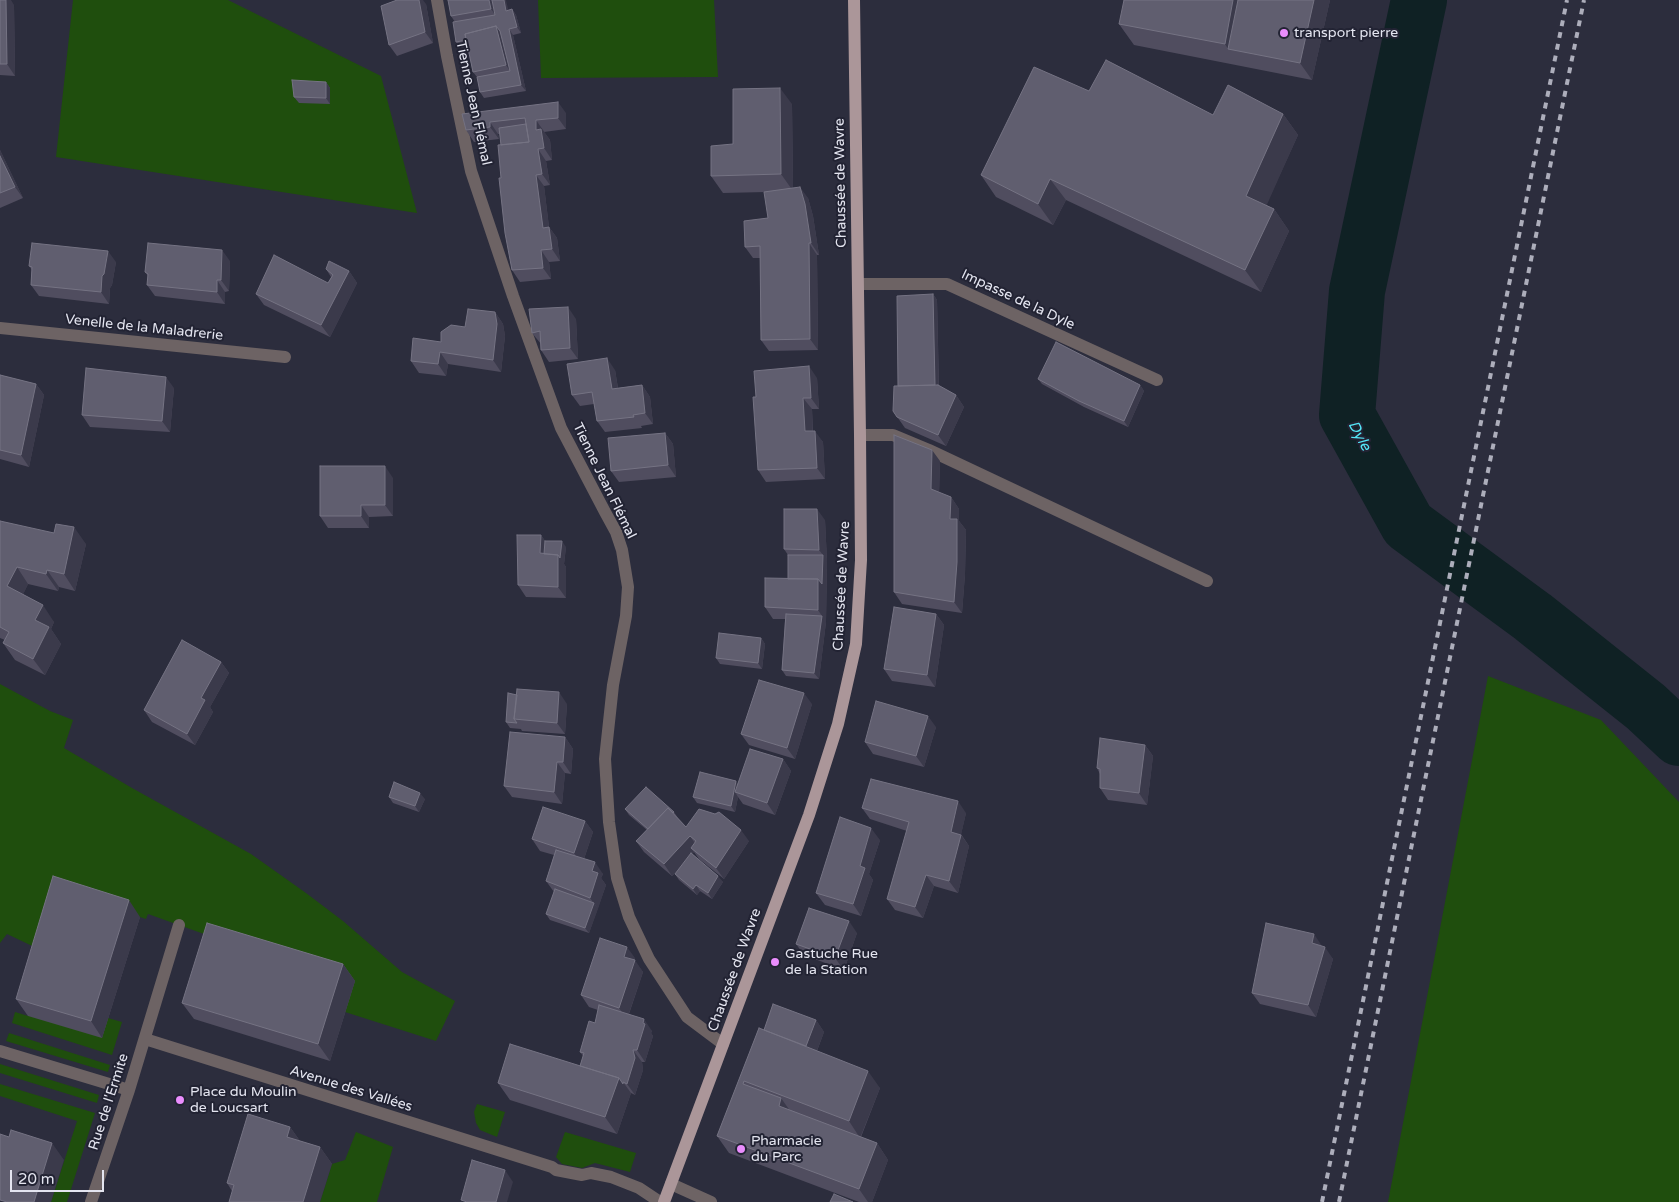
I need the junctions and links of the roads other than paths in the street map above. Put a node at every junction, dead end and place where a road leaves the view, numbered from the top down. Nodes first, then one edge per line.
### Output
1 (437, 0) edge
2 (854, 0) edge
3 (858, 284) junction
4 (0, 328) edge
5 (285, 357) dead end
6 (1158, 380) dead end
7 (860, 435) junction
8 (1207, 581) dead end
9 (179, 925) dead end
10 (144, 1039) junction
11 (723, 1044) junction
12 (0, 1051) edge
13 (129, 1090) junction
14 (671, 1184) junction
15 (92, 1202) edge
16 (660, 1202) edge
17 (664, 1202) edge
18 (711, 1202) edge

1 - 11 street, Tienne Jean Flémal
2 - 3 main road, Chaussée de Wavre
3 - 6 street, Impasse de la Dyle
3 - 7 main road, Chaussée de Wavre
4 - 5 street, Venelle de la Maladrerie
7 - 8 street
7 - 11 main road, Chaussée de Wavre
9 - 10 street
10 - 13 street, Rue de l'Ermite
10 - 16 street, Avenue des Vallées
11 - 14 main road, Chaussée de Wavre
12 - 13 street
13 - 15 street, Rue de l'Ermite
14 - 17 main road, Chaussée de Wavre
14 - 18 street

